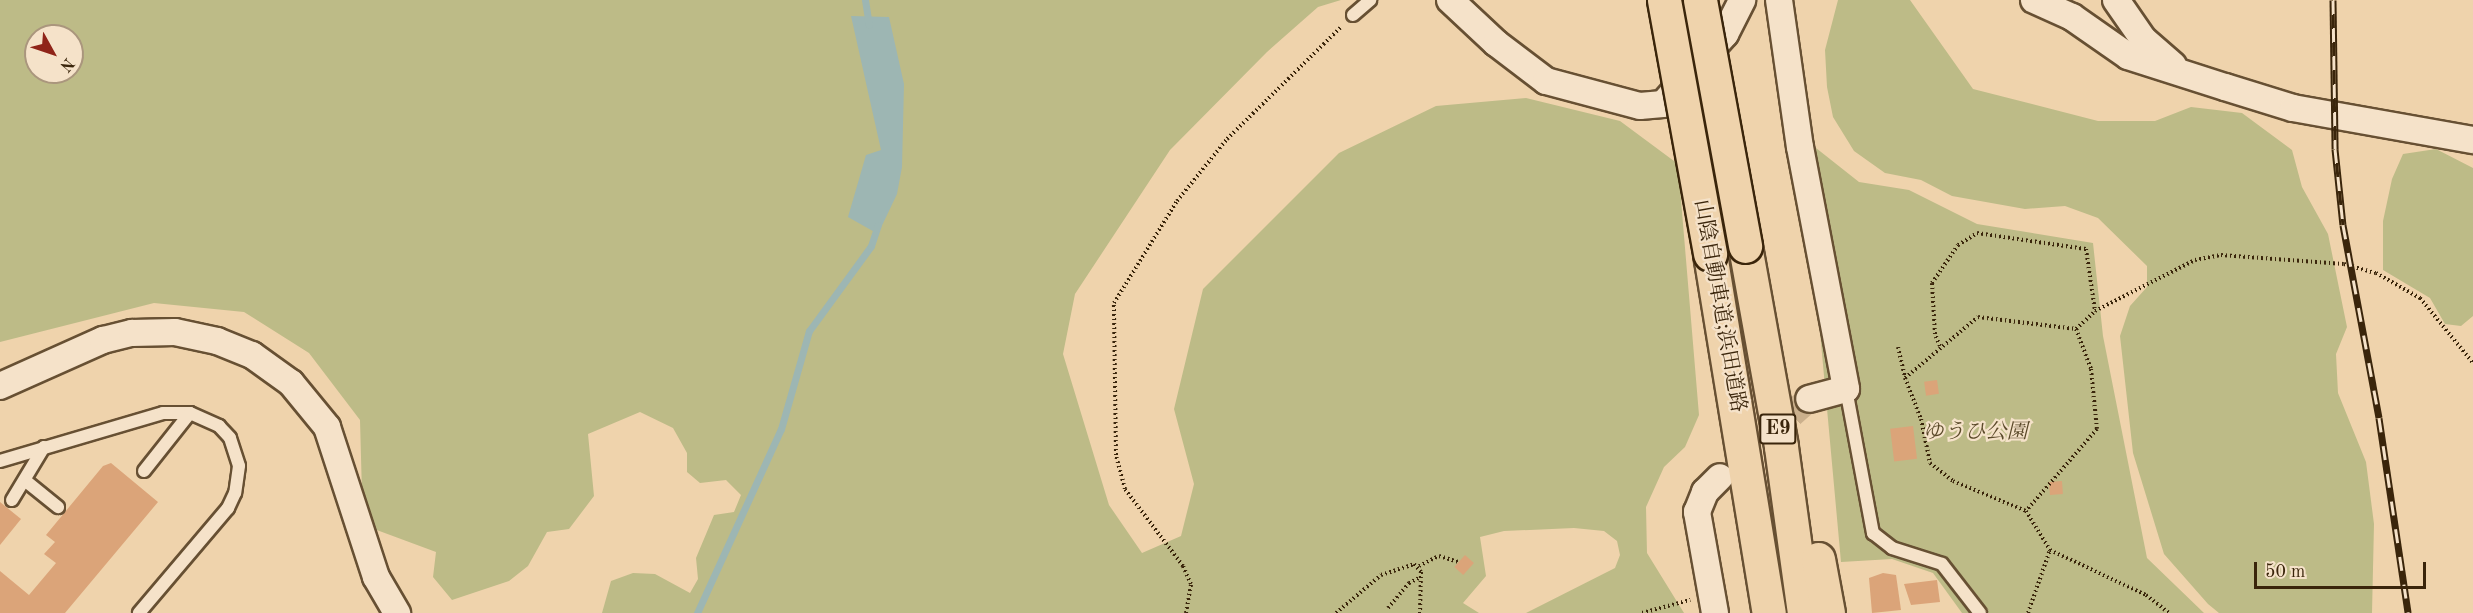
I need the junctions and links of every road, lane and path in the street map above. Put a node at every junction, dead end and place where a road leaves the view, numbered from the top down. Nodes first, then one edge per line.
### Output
1 (1370, 0) edge
2 (1450, 0) edge
3 (1664, 0) edge
4 (1700, 0) edge
5 (1742, 0) edge
6 (1779, 0) edge
7 (2034, 0) edge
8 (2115, 0) edge
9 (1353, 15) joint
10 (2180, 72) junction
11 (2473, 140) edge
12 (1747, 260) junction
13 (2095, 310) junction
14 (2076, 329) junction
15 (1941, 346) junction
16 (1898, 347) dead end
17 (2473, 363) edge
18 (1905, 378) junction
19 (0, 386) edge
20 (1846, 389) junction
21 (1809, 399) tunnel mouth
22 (190, 413) junction
23 (44, 447) junction
24 (0, 461) edge
25 (144, 471) dead end
26 (1720, 477) tunnel mouth
27 (27, 482) junction
28 (12, 500) dead end
29 (58, 507) dead end
30 (2026, 511) junction
31 (2050, 550) junction
32 (1458, 562) dead end
33 (1419, 566) junction
34 (1421, 577) junction
35 (1388, 608) dead end
36 (1714, 610) edge
37 (139, 613) edge
38 (396, 613) edge
39 (1186, 613) edge
40 (1336, 613) edge
41 (1420, 613) edge
42 (1642, 613) edge
43 (1769, 613) edge
44 (1804, 613) edge
45 (1828, 613) edge
46 (1980, 613) edge
47 (2028, 613) edge
48 (2169, 613) edge

1 - 9 lane
2 - 5 street
3 - 43 highway, 山陰自動車道;浜田道路 / E9, bridge
4 - 12 highway, 山陰自動車道;浜田道路 / E9, bridge
6 - 20 street
7 - 10 street
8 - 10 street
9 - 39 path
10 - 11 street
12 - 44 highway, 山陰自動車道;浜田道路 / E9
12 - 45 highway
13 - 14 path
13 - 15 path
13 - 17 path
14 - 15 path
14 - 30 path
15 - 18 path
16 - 18 path
18 - 30 path
19 - 38 street
20 - 21 street
20 - 46 lane
22 - 23 lane
22 - 25 lane
22 - 37 lane
23 - 24 lane
23 - 27 lane
26 - 36 street
27 - 28 lane
27 - 29 lane
30 - 31 path
31 - 47 path
31 - 48 path
32 - 33 path
33 - 34 path
33 - 40 path
34 - 35 path
34 - 41 path
36 - 42 path

